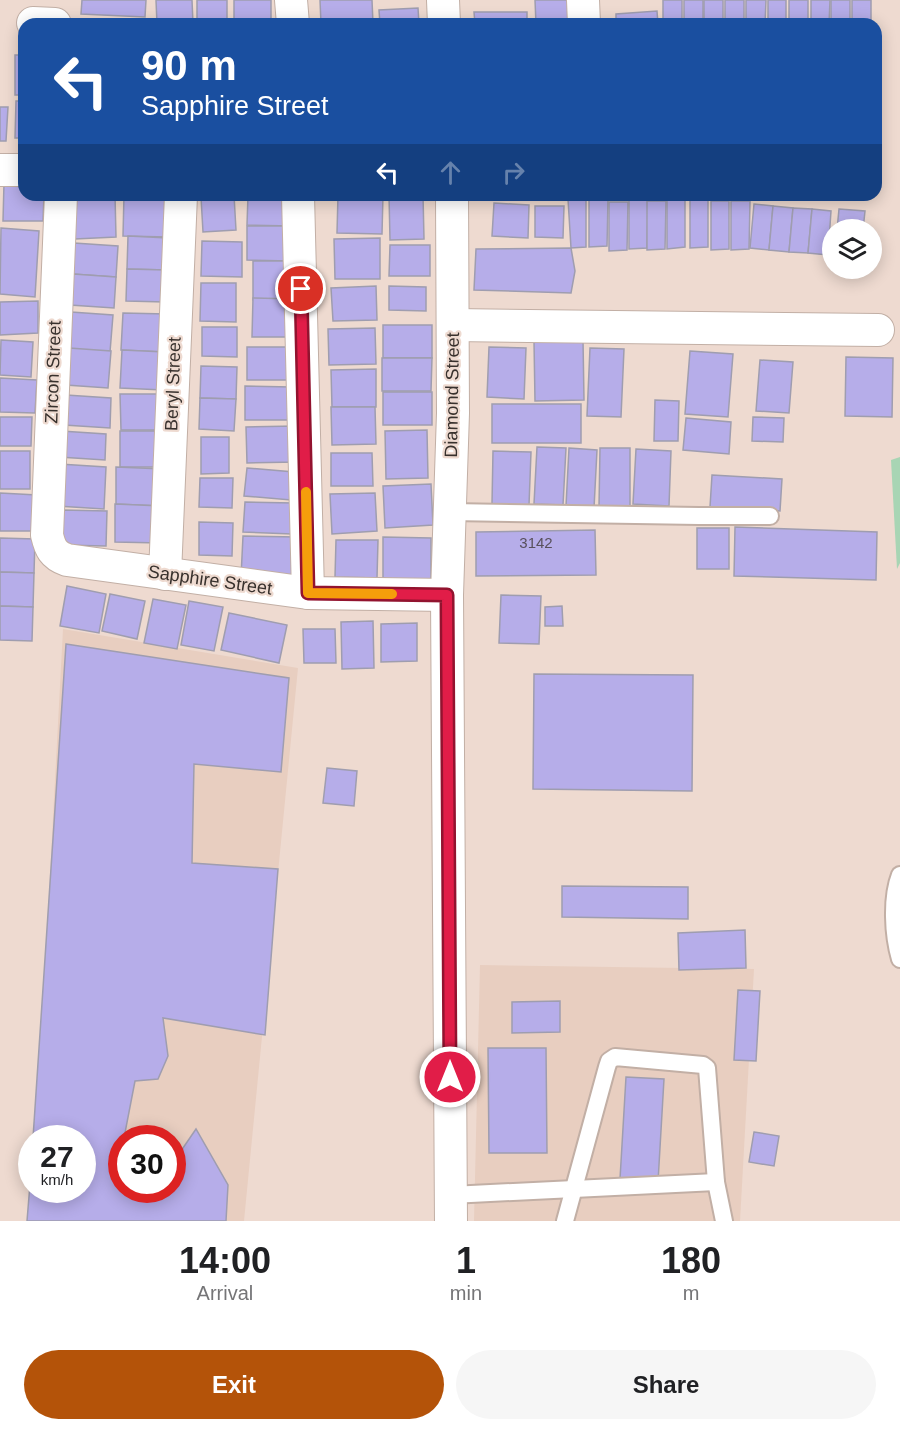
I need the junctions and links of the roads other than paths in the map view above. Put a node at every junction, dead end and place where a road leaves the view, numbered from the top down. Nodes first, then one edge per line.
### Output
1 (291, 0) edge
2 (442, 0) edge
3 (583, 0) edge
4 (292, 18) edge
5 (444, 18) edge
6 (584, 18) edge
7 (0, 170) edge
8 (18, 170) edge
9 (61, 201) edge
10 (181, 201) edge
11 (298, 201) edge
12 (452, 201) edge
13 (453, 325) junction
14 (878, 330) dead end
15 (450, 512) junction
16 (770, 516) dead end
17 (50, 548) joint
18 (165, 574) junction
19 (308, 593) junction
20 (447, 595) junction
21 (900, 875) edge
22 (900, 959) edge
23 (716, 1182) junction
24 (573, 1189) junction
25 (451, 1208) edge
26 (565, 1221) edge
27 (723, 1221) edge

1 - 4 street
2 - 5 street
3 - 6 street
7 - 8 street
9 - 17 street, Zircon Street
10 - 18 street, Beryl Street
11 - 19 street
12 - 13 street, Diamond Street
13 - 14 street
13 - 15 street, Diamond Street
15 - 16 lane
15 - 20 street, Diamond Street
17 - 18 street, Sapphire Street
18 - 19 street, Sapphire Street
19 - 20 street, Sapphire Street
20 - 25 street, Diamond Street
21 - 22 lane
23 - 24 lane
23 - 24 lane
23 - 27 lane
24 - 25 lane
24 - 26 lane

